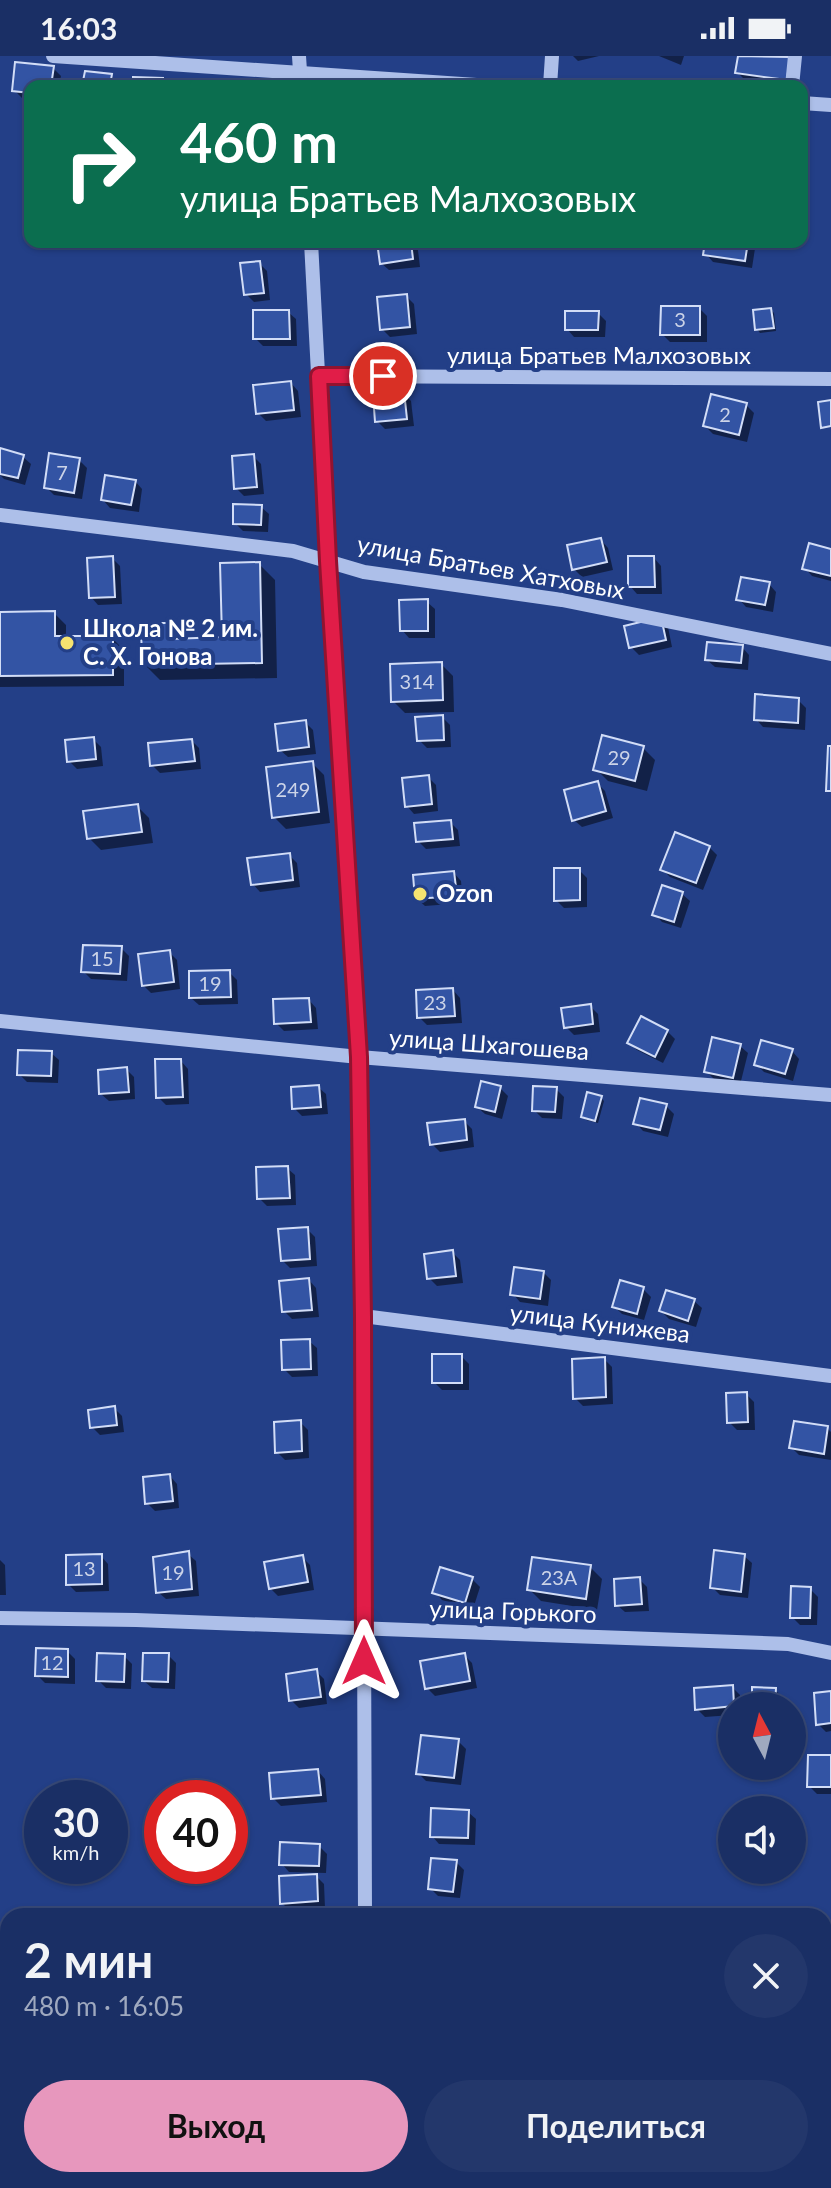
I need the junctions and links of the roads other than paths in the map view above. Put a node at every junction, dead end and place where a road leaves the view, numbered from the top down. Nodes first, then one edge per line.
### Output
1 (53, 56) edge
2 (299, 56) edge
3 (552, 56) edge
4 (795, 56) edge
5 (300, 80) edge
6 (550, 80) edge
7 (793, 80) edge
8 (808, 103) edge
9 (831, 105) edge
10 (311, 248) edge
11 (319, 376) junction
12 (831, 379) edge
13 (0, 515) edge
14 (328, 561) junction
15 (831, 654) edge
16 (0, 1021) edge
17 (359, 1057) junction
18 (831, 1095) edge
19 (363, 1316) junction
20 (831, 1376) edge
21 (0, 1618) edge
22 (364, 1629) junction
23 (831, 1653) edge
24 (365, 1908) edge

1 - 5 street
2 - 5 street
3 - 6 street
4 - 7 street
8 - 9 street
10 - 11 street
11 - 12 street, улица Братьев Малхозовых
11 - 14 street
13 - 14 street, улица Братьев Хатховых
14 - 15 street, улица Братьев Хатховых
14 - 17 street
16 - 17 street, улица Шхагошева
17 - 18 street, улица Шхагошева
17 - 19 street
19 - 20 street, улица Кунижева
19 - 22 street
21 - 22 street, улица Горького
22 - 23 street, улица Горького
22 - 24 street

